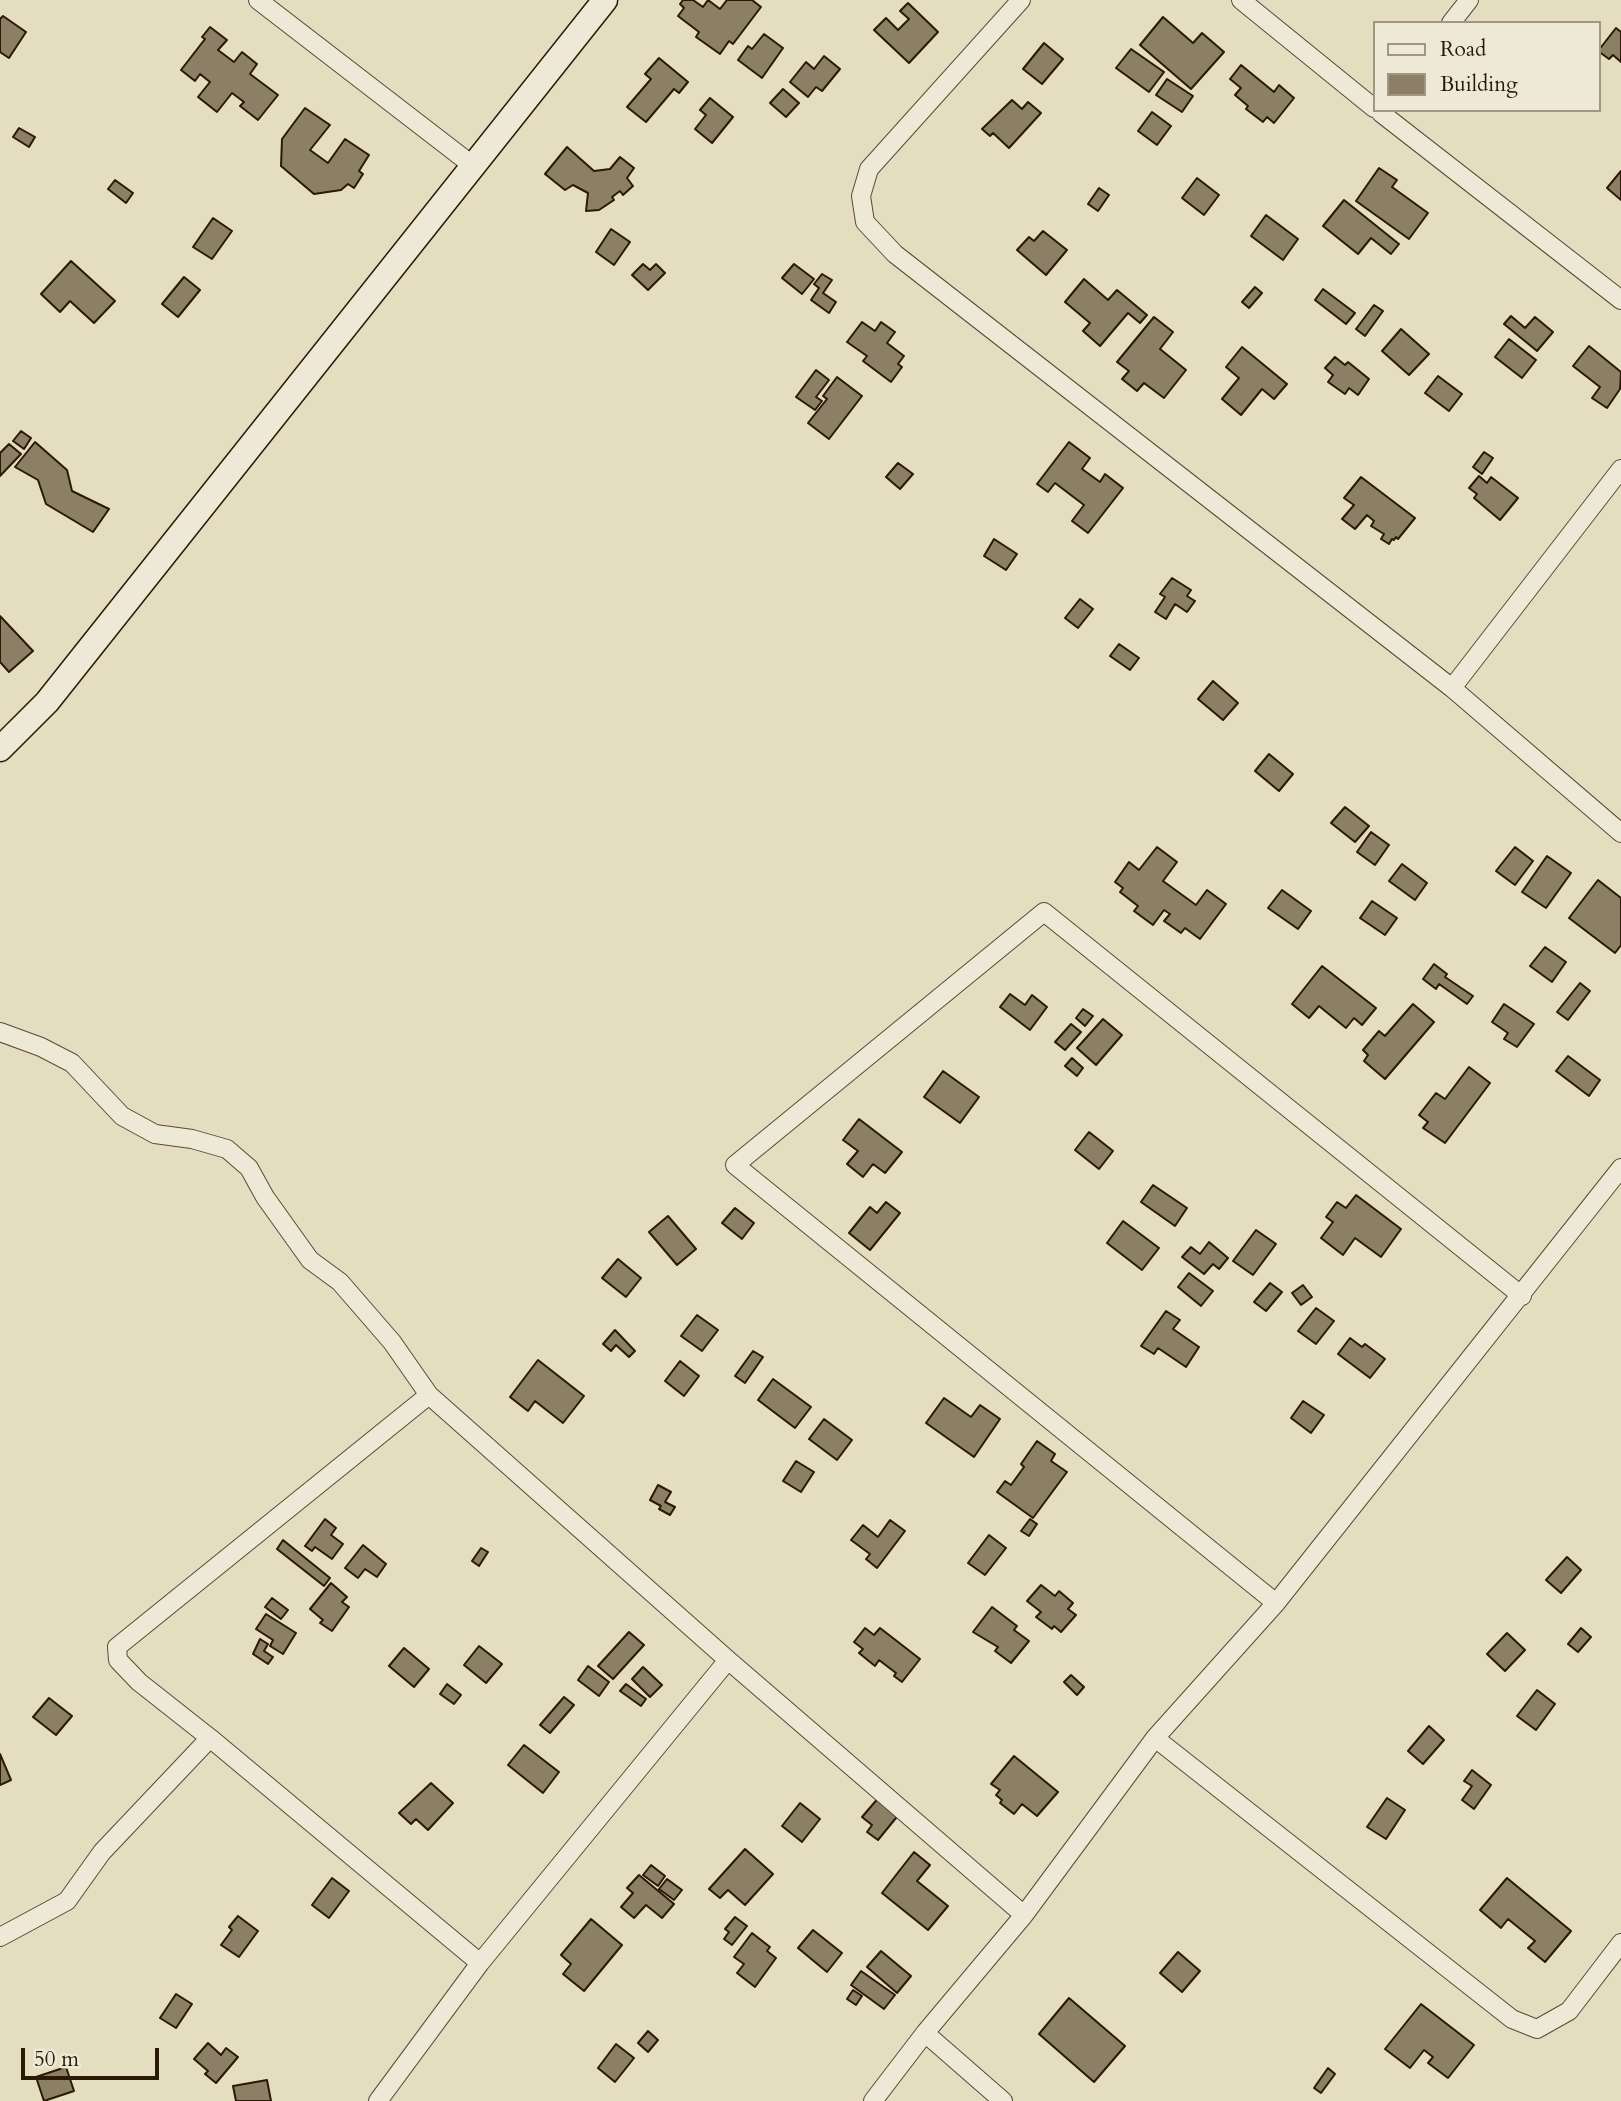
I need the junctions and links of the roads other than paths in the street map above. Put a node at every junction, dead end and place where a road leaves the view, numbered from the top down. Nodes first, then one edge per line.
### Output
1 (258, 0) edge
2 (605, 0) edge
3 (1021, 0) edge
4 (1241, 0) edge
5 (1469, 0) edge
6 (1453, 21) edge
7 (1372, 104) edge
8 (1382, 112) edge
9 (472, 165) junction
10 (1621, 300) edge
11 (1621, 469) edge
12 (1452, 688) junction
13 (0, 749) edge
14 (1621, 833) edge
15 (0, 1032) edge
16 (1621, 1168) edge
17 (1522, 1296) junction
18 (429, 1395) junction
19 (1276, 1603) junction
20 (728, 1660) junction
21 (210, 1738) junction
22 (1155, 1738) junction
23 (1024, 1915) junction
24 (0, 1937) edge
25 (1621, 1943) edge
26 (480, 1963) junction
27 (925, 2033) junction
28 (378, 2101) edge
29 (873, 2101) edge
30 (1003, 2101) edge

1 - 9 street
2 - 9 street
3 - 12 street
4 - 7 street
5 - 6 street
8 - 10 street
9 - 13 street
11 - 12 street
12 - 14 street
15 - 18 street
16 - 17 street
17 - 19 street
17 - 19 street
18 - 20 street
18 - 21 street
19 - 22 street
20 - 23 street
20 - 26 street
21 - 24 street
21 - 26 street
22 - 23 street
22 - 25 street
23 - 27 street
26 - 28 street
27 - 29 street
27 - 30 street

